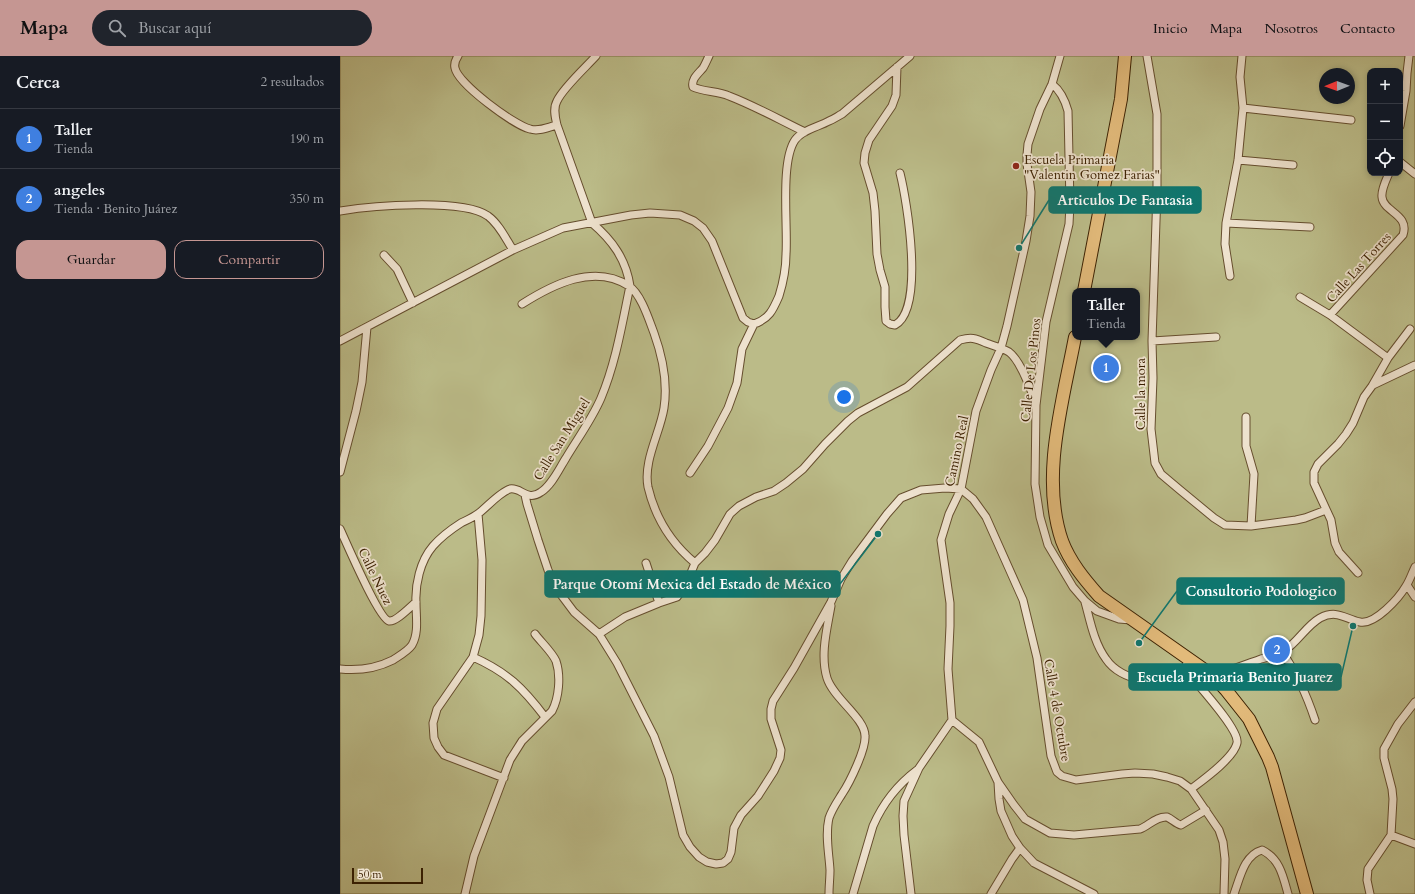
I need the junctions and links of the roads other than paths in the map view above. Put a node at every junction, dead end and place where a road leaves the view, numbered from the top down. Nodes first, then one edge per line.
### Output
1 (458, 56) edge
2 (596, 56) edge
3 (708, 56) edge
4 (910, 56) edge
5 (1060, 56) edge
6 (1125, 56) edge
7 (1147, 56) edge
8 (1242, 56) edge
9 (1409, 56) edge
10 (897, 67) junction
11 (1052, 84) junction
12 (1243, 108) junction
13 (1403, 108) edge
14 (1351, 120) dead end
15 (557, 125) junction
16 (805, 132) junction
17 (1238, 160) junction
18 (1403, 164) edge
19 (1293, 165) dead end
20 (900, 173) dead end
21 (1415, 174) edge
22 (1388, 176) edge
23 (340, 211) edge
24 (592, 223) junction
25 (1226, 223) junction
26 (1310, 227) dead end
27 (513, 250) junction
28 (384, 255) dead end
29 (1230, 276) dead end
30 (630, 286) junction
31 (1085, 288) edge
32 (1300, 296) dead end
33 (413, 303) junction
34 (522, 304) dead end
35 (1330, 315) junction
36 (754, 324) junction
37 (367, 327) junction
38 (1410, 329) dead end
39 (1216, 338) dead end
40 (1074, 340) edge
41 (340, 341) edge
42 (1152, 341) junction
43 (1002, 348) junction
44 (1388, 358) junction
45 (1415, 365) edge
46 (1372, 386) junction
47 (1036, 404) junction
48 (1246, 417) dead end
49 (340, 472) edge
50 (690, 473) dead end
51 (961, 489) junction
52 (525, 495) junction
53 (1326, 510) junction
54 (478, 514) junction
55 (1250, 526) junction
56 (340, 529) edge
57 (646, 563) dead end
58 (695, 563) junction
59 (1415, 567) edge
60 (1358, 573) dead end
61 (1407, 585) junction
62 (1415, 597) edge
63 (1085, 601) junction
64 (416, 602) junction
65 (659, 602) junction
66 (831, 602) junction
67 (1132, 620) junction
68 (534, 634) dead end
69 (599, 634) junction
70 (1282, 652) junction
71 (473, 657) junction
72 (1187, 664) junction
73 (340, 669) edge
74 (1213, 676) junction
75 (1415, 702) edge
76 (545, 717) junction
77 (952, 720) junction
78 (1316, 720) dead end
79 (919, 768) junction
80 (504, 778) junction
81 (998, 782) junction
82 (1191, 789) junction
83 (1206, 810) junction
84 (1391, 835) junction
85 (1415, 844) edge
86 (1020, 848) junction
87 (465, 894) edge
88 (829, 894) edge
89 (853, 894) edge
90 (912, 894) edge
91 (991, 894) edge
92 (1094, 894) edge
93 (1224, 894) edge
94 (1234, 894) edge
95 (1288, 894) edge
96 (1307, 894) edge
97 (1370, 894) edge

1 - 15 street
2 - 15 street
3 - 16 street
4 - 10 street
5 - 11 street, Camino Real
6 - 31 main road
7 - 42 street, Calle la mora
8 - 12 street
9 - 13 street
10 - 16 street
10 - 20 street
11 - 43 street, Camino Real
11 - 47 street, Calle De Los Pinos
12 - 14 street
12 - 17 street
15 - 24 street
16 - 36 street
17 - 19 street
17 - 25 street
18 - 21 street
22 - 35 street, Calle Las Torres
23 - 27 street
24 - 27 street
24 - 30 street, Calle San Miguel
24 - 36 street
25 - 26 street
25 - 29 street
27 - 33 street
28 - 33 street
30 - 34 street
30 - 52 street, Calle San Miguel
30 - 58 street
32 - 35 street
33 - 37 street
35 - 44 street
36 - 50 street
37 - 41 street
37 - 49 street
38 - 44 street
39 - 42 street
40 - 67 main road
42 - 55 street, Calle la mora
43 - 47 street
43 - 51 street, Camino Real
43 - 58 street
44 - 46 street
45 - 46 street
46 - 53 street
47 - 63 street, Calle De Los Pinos
48 - 55 street
51 - 66 street
51 - 77 street, Camino Real
51 - 82 street, Calle 4 de Octubre
52 - 54 street, Calle San Miguel
52 - 69 street
53 - 55 street, Calle la mora
53 - 60 street
54 - 64 street, Calle San Miguel
54 - 71 street
56 - 64 street, Calle Nuez
57 - 65 street
58 - 65 street
59 - 61 street
61 - 62 street
61 - 70 street
63 - 67 street, Calle De Los Pinos
63 - 72 street
64 - 73 street, Calle San Miguel
65 - 69 street
66 - 69 street
66 - 88 street
67 - 72 main road
68 - 76 street
70 - 74 street
70 - 78 street
71 - 76 street
71 - 80 street
72 - 74 main road
72 - 82 street
74 - 96 main road
75 - 84 street
76 - 80 street
77 - 79 street
77 - 81 street
79 - 89 street
79 - 90 street
80 - 87 street
81 - 83 street
81 - 86 street
82 - 83 street, Calle 4 de Octubre
83 - 93 street, Calle 4 de Octubre
84 - 85 street
84 - 97 street
86 - 91 street
86 - 92 street
94 - 95 street

